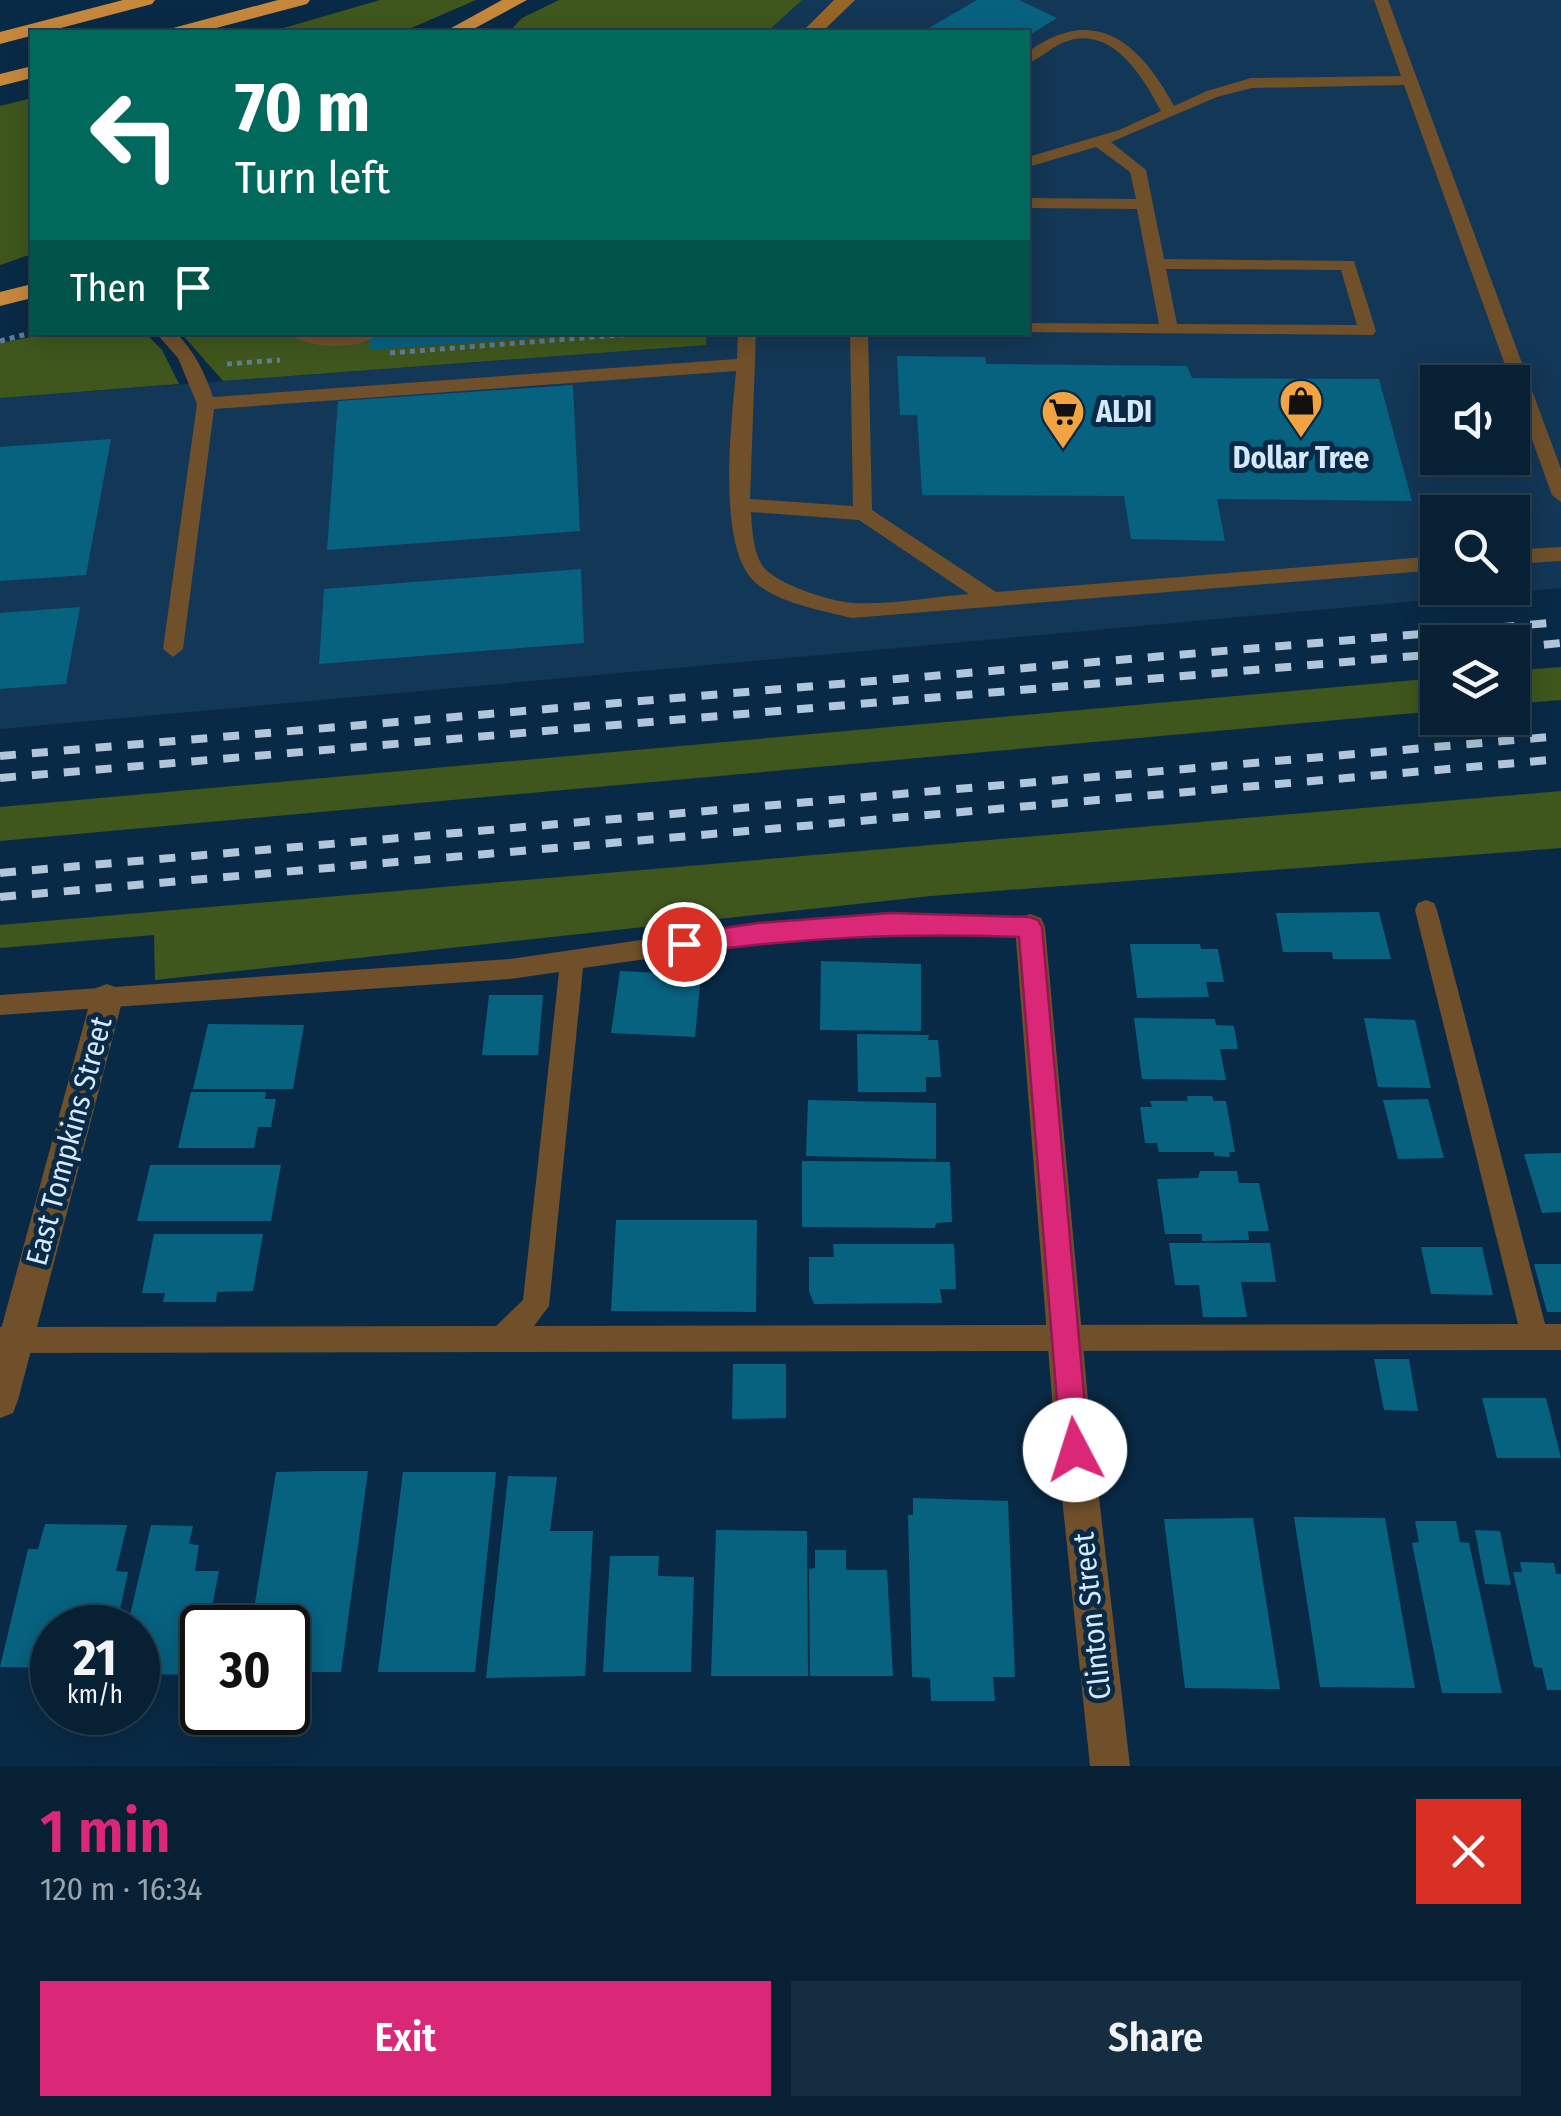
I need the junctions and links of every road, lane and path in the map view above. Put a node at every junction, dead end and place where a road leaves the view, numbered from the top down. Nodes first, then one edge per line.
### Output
1 (144, 0) edge
2 (300, 0) edge
3 (518, 0) edge
4 (845, 0) edge
5 (1381, 0) edge
6 (30, 30) edge
7 (30, 30) edge
8 (188, 30) edge
9 (458, 30) edge
10 (813, 30) edge
11 (0, 38) edge
12 (1030, 58) edge
13 (30, 72) edge
14 (0, 80) edge
15 (1408, 80) junction
16 (1170, 113) junction
17 (1099, 141) junction
18 (1030, 161) edge
19 (1030, 204) edge
20 (1144, 204) junction
21 (1156, 264) junction
22 (30, 292) edge
23 (0, 299) edge
24 (1030, 329) edge
25 (1170, 330) junction
26 (30, 333) edge
27 (167, 335) edge
28 (302, 335) edge
29 (591, 335) edge
30 (747, 335) edge
31 (860, 335) edge
32 (0, 341) edge
33 (369, 345) joint
34 (297, 358) dead end
35 (746, 364) junction
36 (193, 368) junction
37 (206, 404) junction
38 (1561, 495) edge
39 (742, 505) junction
40 (863, 513) junction
41 (1561, 554) edge
42 (1530, 555) edge
43 (1420, 564) edge
44 (993, 600) junction
45 (173, 649) dead end
46 (1426, 910) dead end
47 (1030, 927) joint
48 (572, 960) junction
49 (107, 998) junction
50 (0, 1005) edge
51 (1064, 1336) junction
52 (1548, 1337) edge
53 (502, 1338) junction
54 (8, 1340) edge
55 (0, 1400) edge
56 (1110, 1766) edge

1 - 6 highway
2 - 8 highway
3 - 9 highway
4 - 10 street
5 - 15 lane
7 - 11 highway
12 - 16 lane
13 - 14 highway
15 - 16 lane
15 - 38 lane
16 - 17 lane
17 - 18 lane
17 - 20 lane
19 - 20 lane
20 - 21 lane
21 - 25 lane
21 - 25 lane
22 - 23 highway
24 - 25 lane
26 - 32 path
27 - 36 lane
28 - 33 lane
29 - 33 path
30 - 35 lane
31 - 40 lane
34 - 36 path
35 - 37 lane
35 - 39 lane
36 - 37 lane
37 - 45 lane
39 - 40 lane
39 - 44 lane
40 - 44 lane
41 - 42 lane
43 - 44 lane
46 - 52 lane
47 - 48 lane
47 - 51 street, Clinton Street
48 - 49 lane
48 - 53 lane
49 - 50 lane
49 - 54 street, East Tompkins Street
51 - 52 lane
51 - 53 lane
51 - 56 street, Clinton Street
53 - 54 lane
54 - 55 street, East Tompkins Street

